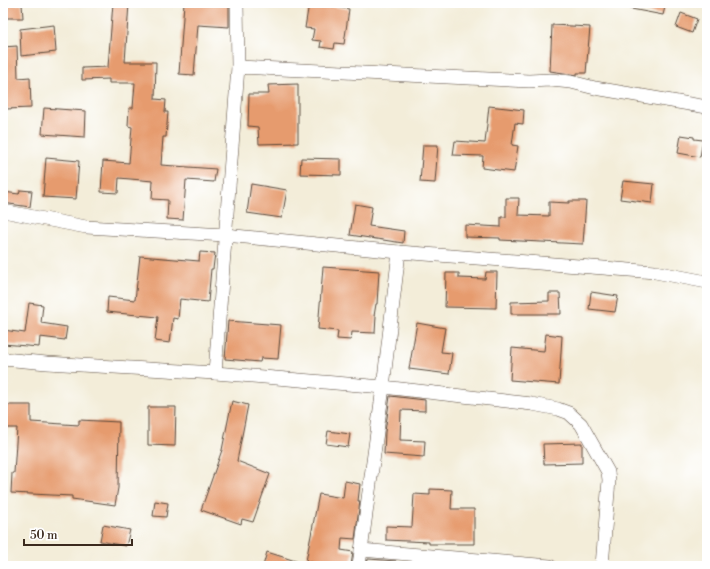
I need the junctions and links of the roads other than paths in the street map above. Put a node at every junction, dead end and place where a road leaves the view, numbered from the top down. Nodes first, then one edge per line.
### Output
1 (237, 3) edge
2 (238, 67) junction
3 (707, 107) edge
4 (3, 211) edge
5 (225, 235) junction
6 (399, 252) junction
7 (707, 282) edge
8 (3, 359) edge
9 (215, 373) junction
10 (383, 387) junction
11 (361, 550) junction
12 (536, 565) edge
13 (359, 566) edge
14 (550, 566) edge
15 (602, 566) edge

1 - 2 street
2 - 3 street
2 - 5 street
4 - 5 street
5 - 6 street
5 - 9 street
6 - 7 street
6 - 10 street
8 - 9 street
9 - 10 street
10 - 11 street
10 - 15 street
11 - 12 street
11 - 13 street
12 - 14 street

